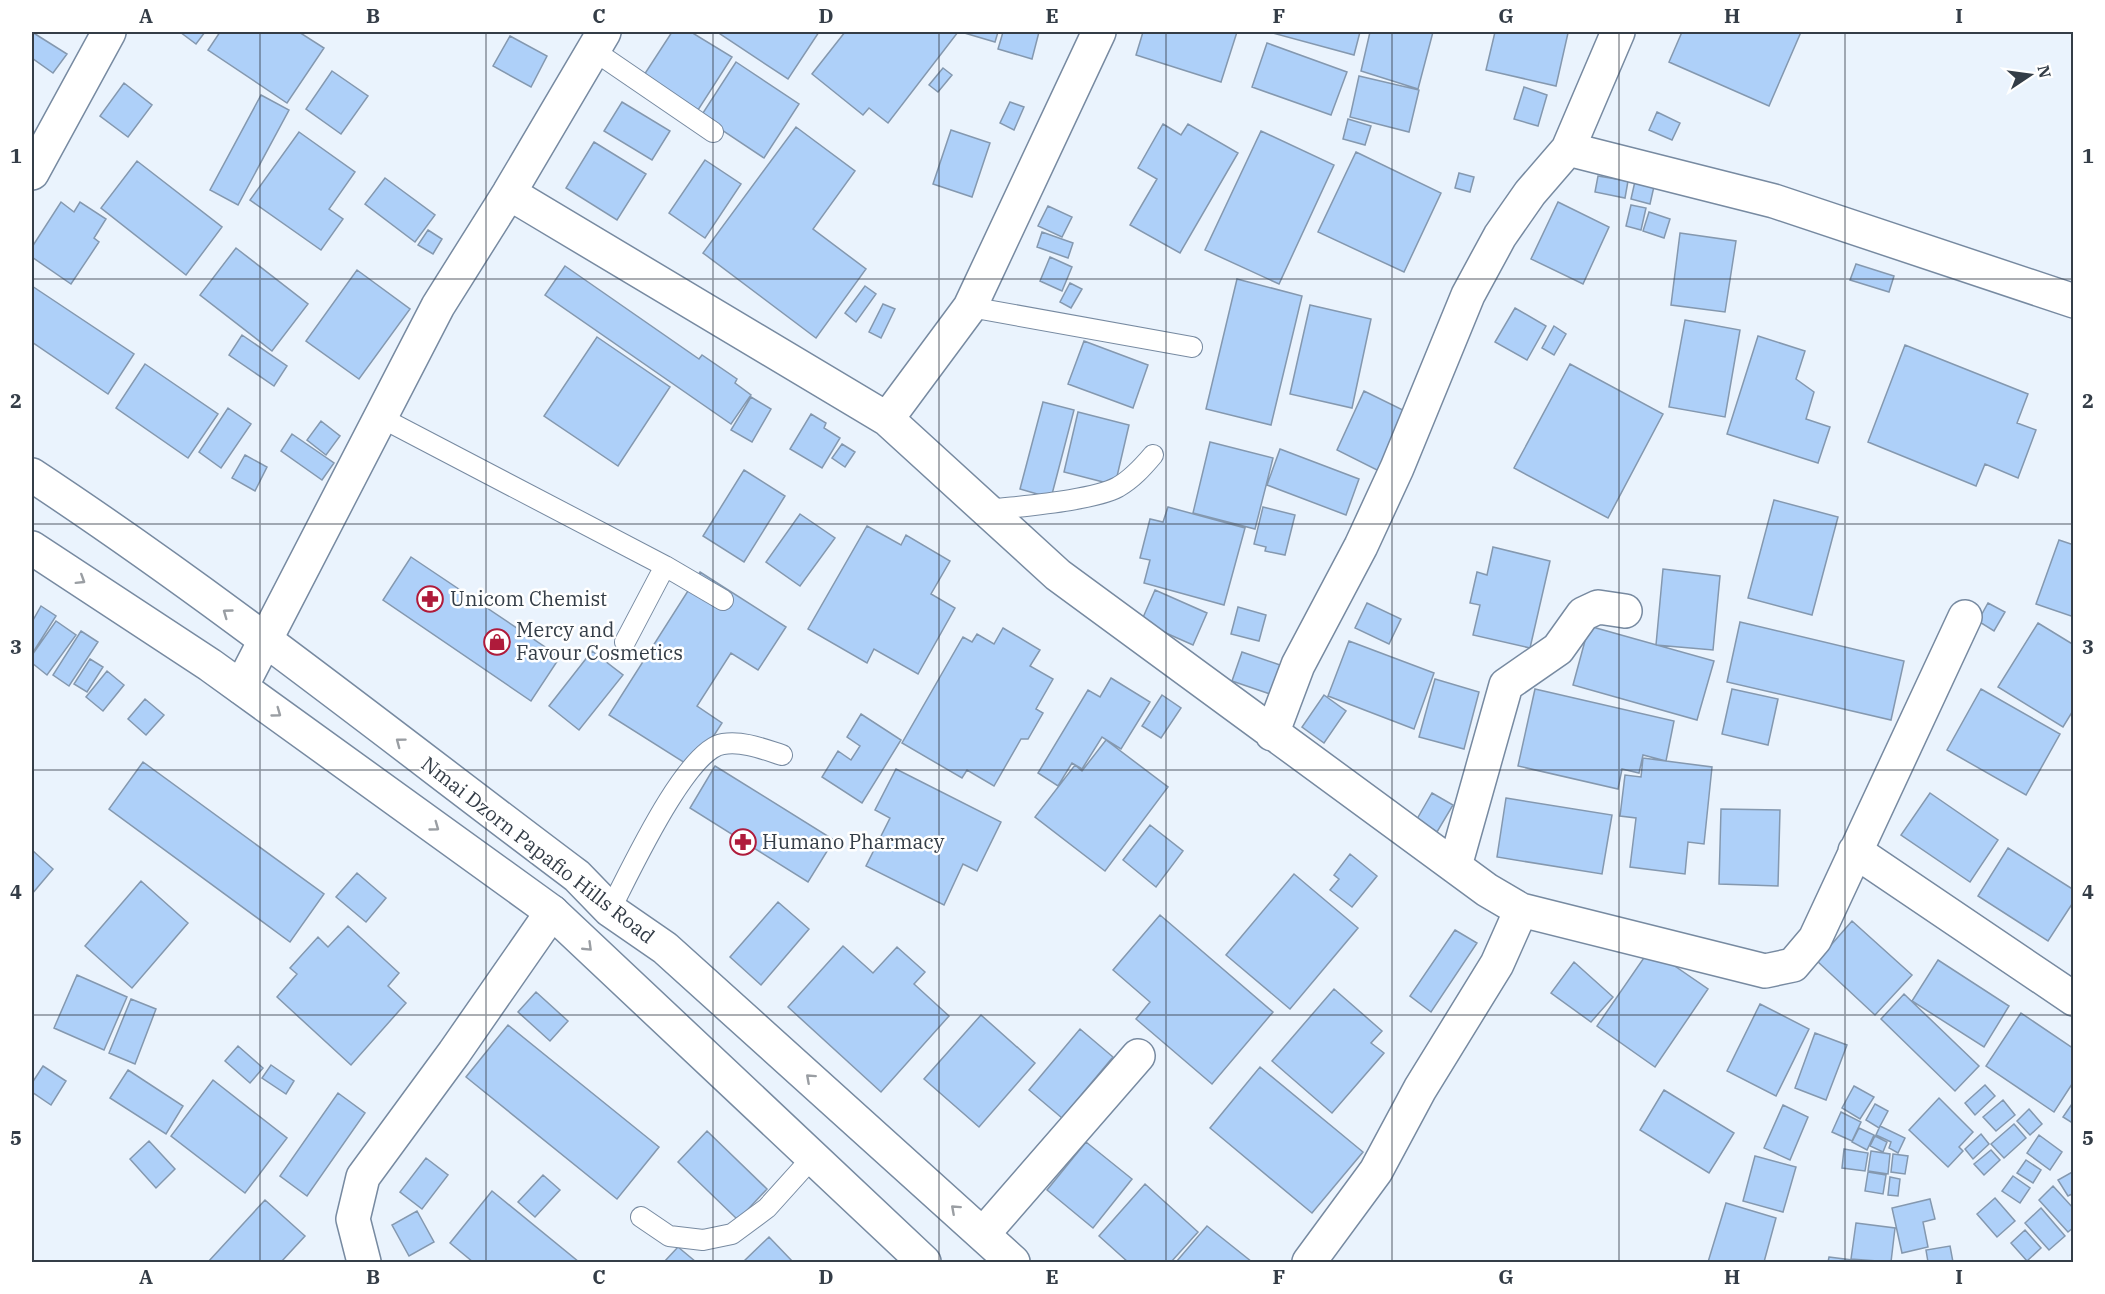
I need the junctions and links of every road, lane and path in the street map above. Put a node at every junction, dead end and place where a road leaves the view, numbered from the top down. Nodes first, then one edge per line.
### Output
1 (109, 32) edge
2 (1099, 32) edge
3 (1618, 32) edge
4 (599, 41) edge
5 (713, 132) dead end
6 (1568, 149) junction
7 (32, 173) edge
8 (509, 193) junction
9 (2073, 301) edge
10 (970, 307) junction
11 (1192, 347) dead end
12 (380, 417) junction
13 (887, 419) junction
14 (1153, 456) dead end
15 (32, 476) edge
16 (989, 510) junction
17 (32, 548) edge
18 (665, 566) junction
19 (723, 600) dead end
20 (1625, 611) dead end
21 (1965, 617) dead end
22 (266, 642) junction
23 (625, 642) dead end
24 (241, 687) junction
25 (1272, 734) junction
26 (782, 755) dead end
27 (1855, 851) junction
28 (1455, 866) junction
29 (610, 910) junction
30 (1521, 910) junction
31 (552, 912) junction
32 (2073, 999) edge
33 (1138, 1056) dead end
34 (812, 1158) junction
35 (641, 1217) dead end
36 (983, 1234) junction
37 (364, 1263) edge
38 (924, 1263) edge
39 (1013, 1263) edge
40 (1309, 1263) edge

1 - 7 street
2 - 10 street
3 - 6 street
4 - 5 lane
4 - 8 street
6 - 9 street
6 - 25 street
8 - 12 street
8 - 13 street
10 - 11 lane
10 - 13 street
12 - 18 lane
12 - 22 street
13 - 16 street
14 - 16 lane
22 -> 15 street, Nmai Dzorn Papafio Hills Road
16 - 25 street
17 -> 24 street, Nmai Dzorn Papafio Hills Road
18 - 19 lane
18 - 23 lane
20 - 28 street
21 - 27 street
22 - 24 street
29 -> 22 street, Nmai Dzorn Papafio Hills Road
24 -> 31 street, Nmai Dzorn Papafio Hills Road
25 - 28 street
26 - 29 lane
27 - 30 street
27 - 32 street
28 - 30 street
36 -> 29 street, Nmai Dzorn Papafio Hills Road
30 - 40 street
31 -> 34 street, Nmai Dzorn Papafio Hills Road
31 - 37 street
33 - 36 street
34 - 35 lane
34 - 38 street, Nmai Dzorn Papafio Hills Road
36 - 39 street, Nmai Dzorn Papafio Hills Road

